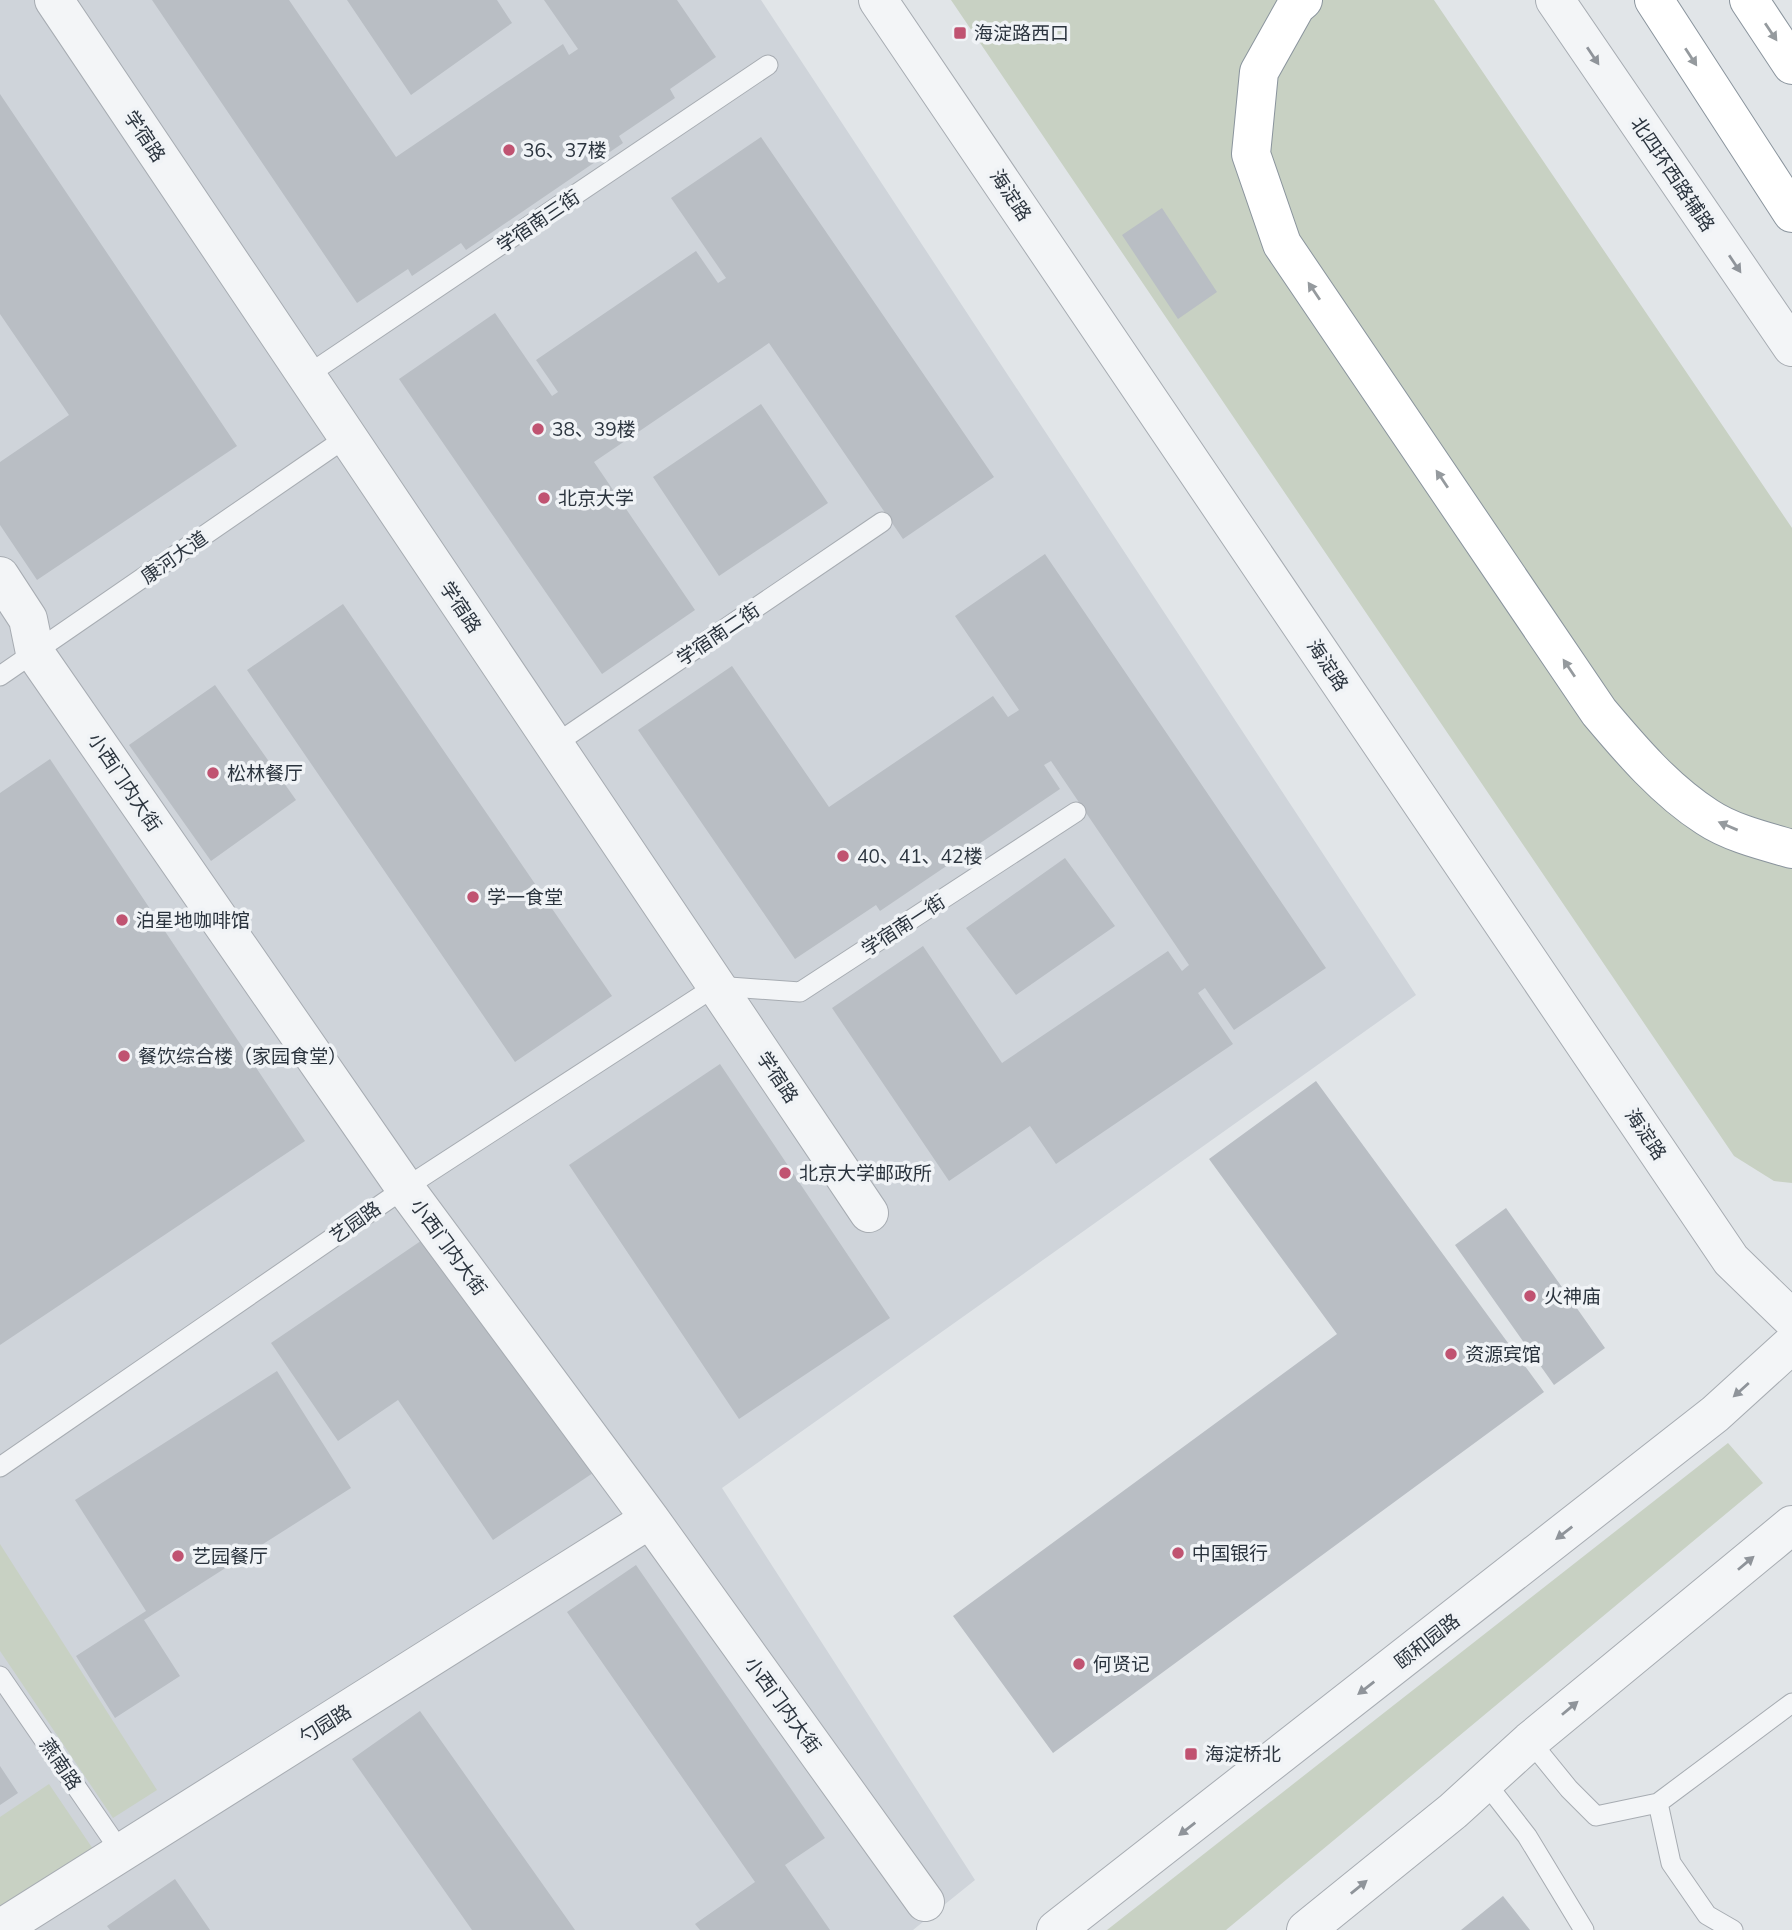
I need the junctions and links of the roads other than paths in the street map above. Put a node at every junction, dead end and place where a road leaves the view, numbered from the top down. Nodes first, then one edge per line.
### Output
1 (54, 0) edge
2 (878, 0) edge
3 (1303, 0) edge
4 (1555, 0) edge
5 (1654, 0) edge
6 (1749, 0) edge
7 (768, 65) dead end
8 (1792, 65) edge
9 (1792, 213) edge
10 (1792, 347) edge
11 (306, 376) junction
12 (347, 437) junction
13 (882, 522) dead end
14 (0, 576) edge
15 (36, 653) junction
16 (0, 676) edge
17 (554, 745) junction
18 (1076, 812) dead end
19 (1792, 849) edge
20 (716, 986) junction
21 (405, 1188) junction
22 (869, 1213) dead end
23 (1792, 1319) edge
24 (1792, 1344) edge
25 (0, 1466) edge
26 (650, 1519) junction
27 (1792, 1525) edge
28 (0, 1676) edge
29 (1792, 1703) edge
30 (1530, 1741) junction
31 (1485, 1782) junction
32 (1658, 1803) junction
33 (121, 1853) junction
34 (925, 1902) dead end
35 (0, 1929) edge
36 (1056, 1930) edge
37 (1306, 1930) edge
38 (1584, 1930) edge
39 (1733, 1930) edge

1 - 11 street, 学宿路
2 - 23 street, 海淀路
19 -> 3 highway
4 -> 10 street, 北四环西路辅路
5 -> 9 highway
6 -> 8 highway
7 - 11 lane, 学宿南三街
11 - 12 street, 学宿路
12 - 15 lane, 康河大道
12 - 17 street, 学宿路
13 - 17 lane, 学宿南二街
14 - 15 street, 小西门内大街
15 - 16 lane, 康河大道
15 - 21 street, 小西门内大街
17 - 20 street, 学宿路
18 - 20 lane, 学宿南一街
20 - 21 lane, 艺园路
20 - 22 street, 学宿路
21 - 25 lane, 艺园路
21 - 26 street, 小西门内大街
24 -> 36 street, 颐和园路
26 - 33 street, 勺园路
26 - 34 street, 小西门内大街
30 -> 27 street
28 - 33 lane, 燕南路
29 - 32 lane
30 - 31 street
30 - 32 lane
37 -> 31 street
31 - 38 lane
32 - 39 lane
33 - 35 street, 勺园路

